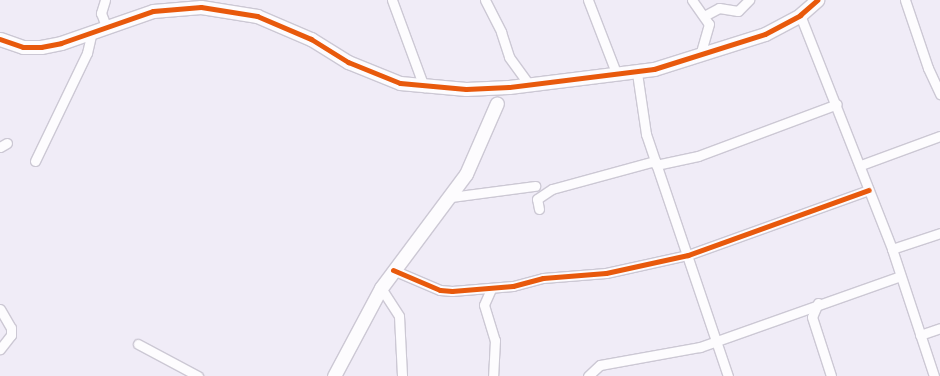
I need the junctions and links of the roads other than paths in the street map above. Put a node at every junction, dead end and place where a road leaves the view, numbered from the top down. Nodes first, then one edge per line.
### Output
1 (105, 0) edge
2 (392, 0) edge
3 (485, 0) edge
4 (588, 0) edge
5 (692, 0) edge
6 (749, 0) edge
7 (817, 0) edge
8 (905, 0) edge
9 (202, 3) edge
10 (800, 15) junction
11 (704, 16) junction
12 (106, 26) junction
13 (92, 32) junction
14 (0, 39) edge
15 (701, 52) junction
16 (637, 73) junction
17 (617, 75) junction
18 (529, 85) junction
19 (424, 87) junction
20 (509, 87) junction
21 (491, 88) junction
22 (940, 94) edge
23 (497, 103) junction
24 (837, 104) junction
25 (940, 136) edge
26 (35, 161) dead end
27 (655, 163) junction
28 (861, 165) junction
29 (535, 186) dead end
30 (869, 190) junction
31 (451, 197) junction
32 (539, 209) dead end
33 (940, 233) edge
34 (892, 249) junction
35 (688, 255) junction
36 (393, 270) junction
37 (900, 276) junction
38 (381, 288) junction
39 (484, 293) junction
40 (818, 303) junction
41 (0, 309) edge
42 (940, 328) edge
43 (920, 335) junction
44 (716, 340) junction
45 (138, 344) dead end
46 (0, 349) edge
47 (198, 376) edge
48 (334, 376) edge
49 (402, 376) edge
50 (493, 376) edge
51 (588, 376) edge
52 (728, 376) edge
53 (831, 376) edge
54 (934, 376) edge

1 - 12 street
2 - 19 street
3 - 18 street
4 - 17 street
5 - 11 street
6 - 11 street
7 - 10 street
8 - 22 street
9 - 12 street
9 - 19 street
10 - 15 street
10 - 24 street
11 - 15 street
12 - 13 street
13 - 14 street
13 - 26 street
15 - 16 street
16 - 17 street
16 - 27 street
17 - 18 street
18 - 20 street
19 - 21 street
20 - 21 street
20 - 23 street
21 - 23 street
23 - 31 street
24 - 27 street
24 - 28 street
25 - 28 street
27 - 32 street
27 - 35 street
28 - 30 street
29 - 31 street
30 - 34 street
30 - 35 street
31 - 36 street
33 - 34 street
34 - 37 street
35 - 39 street
35 - 44 street
36 - 38 street
36 - 39 street
37 - 40 street
37 - 43 street
38 - 48 street
38 - 49 street
39 - 50 street
40 - 44 street
40 - 53 street
41 - 46 street
42 - 43 street
43 - 54 street
44 - 51 street
44 - 52 street
45 - 47 street

